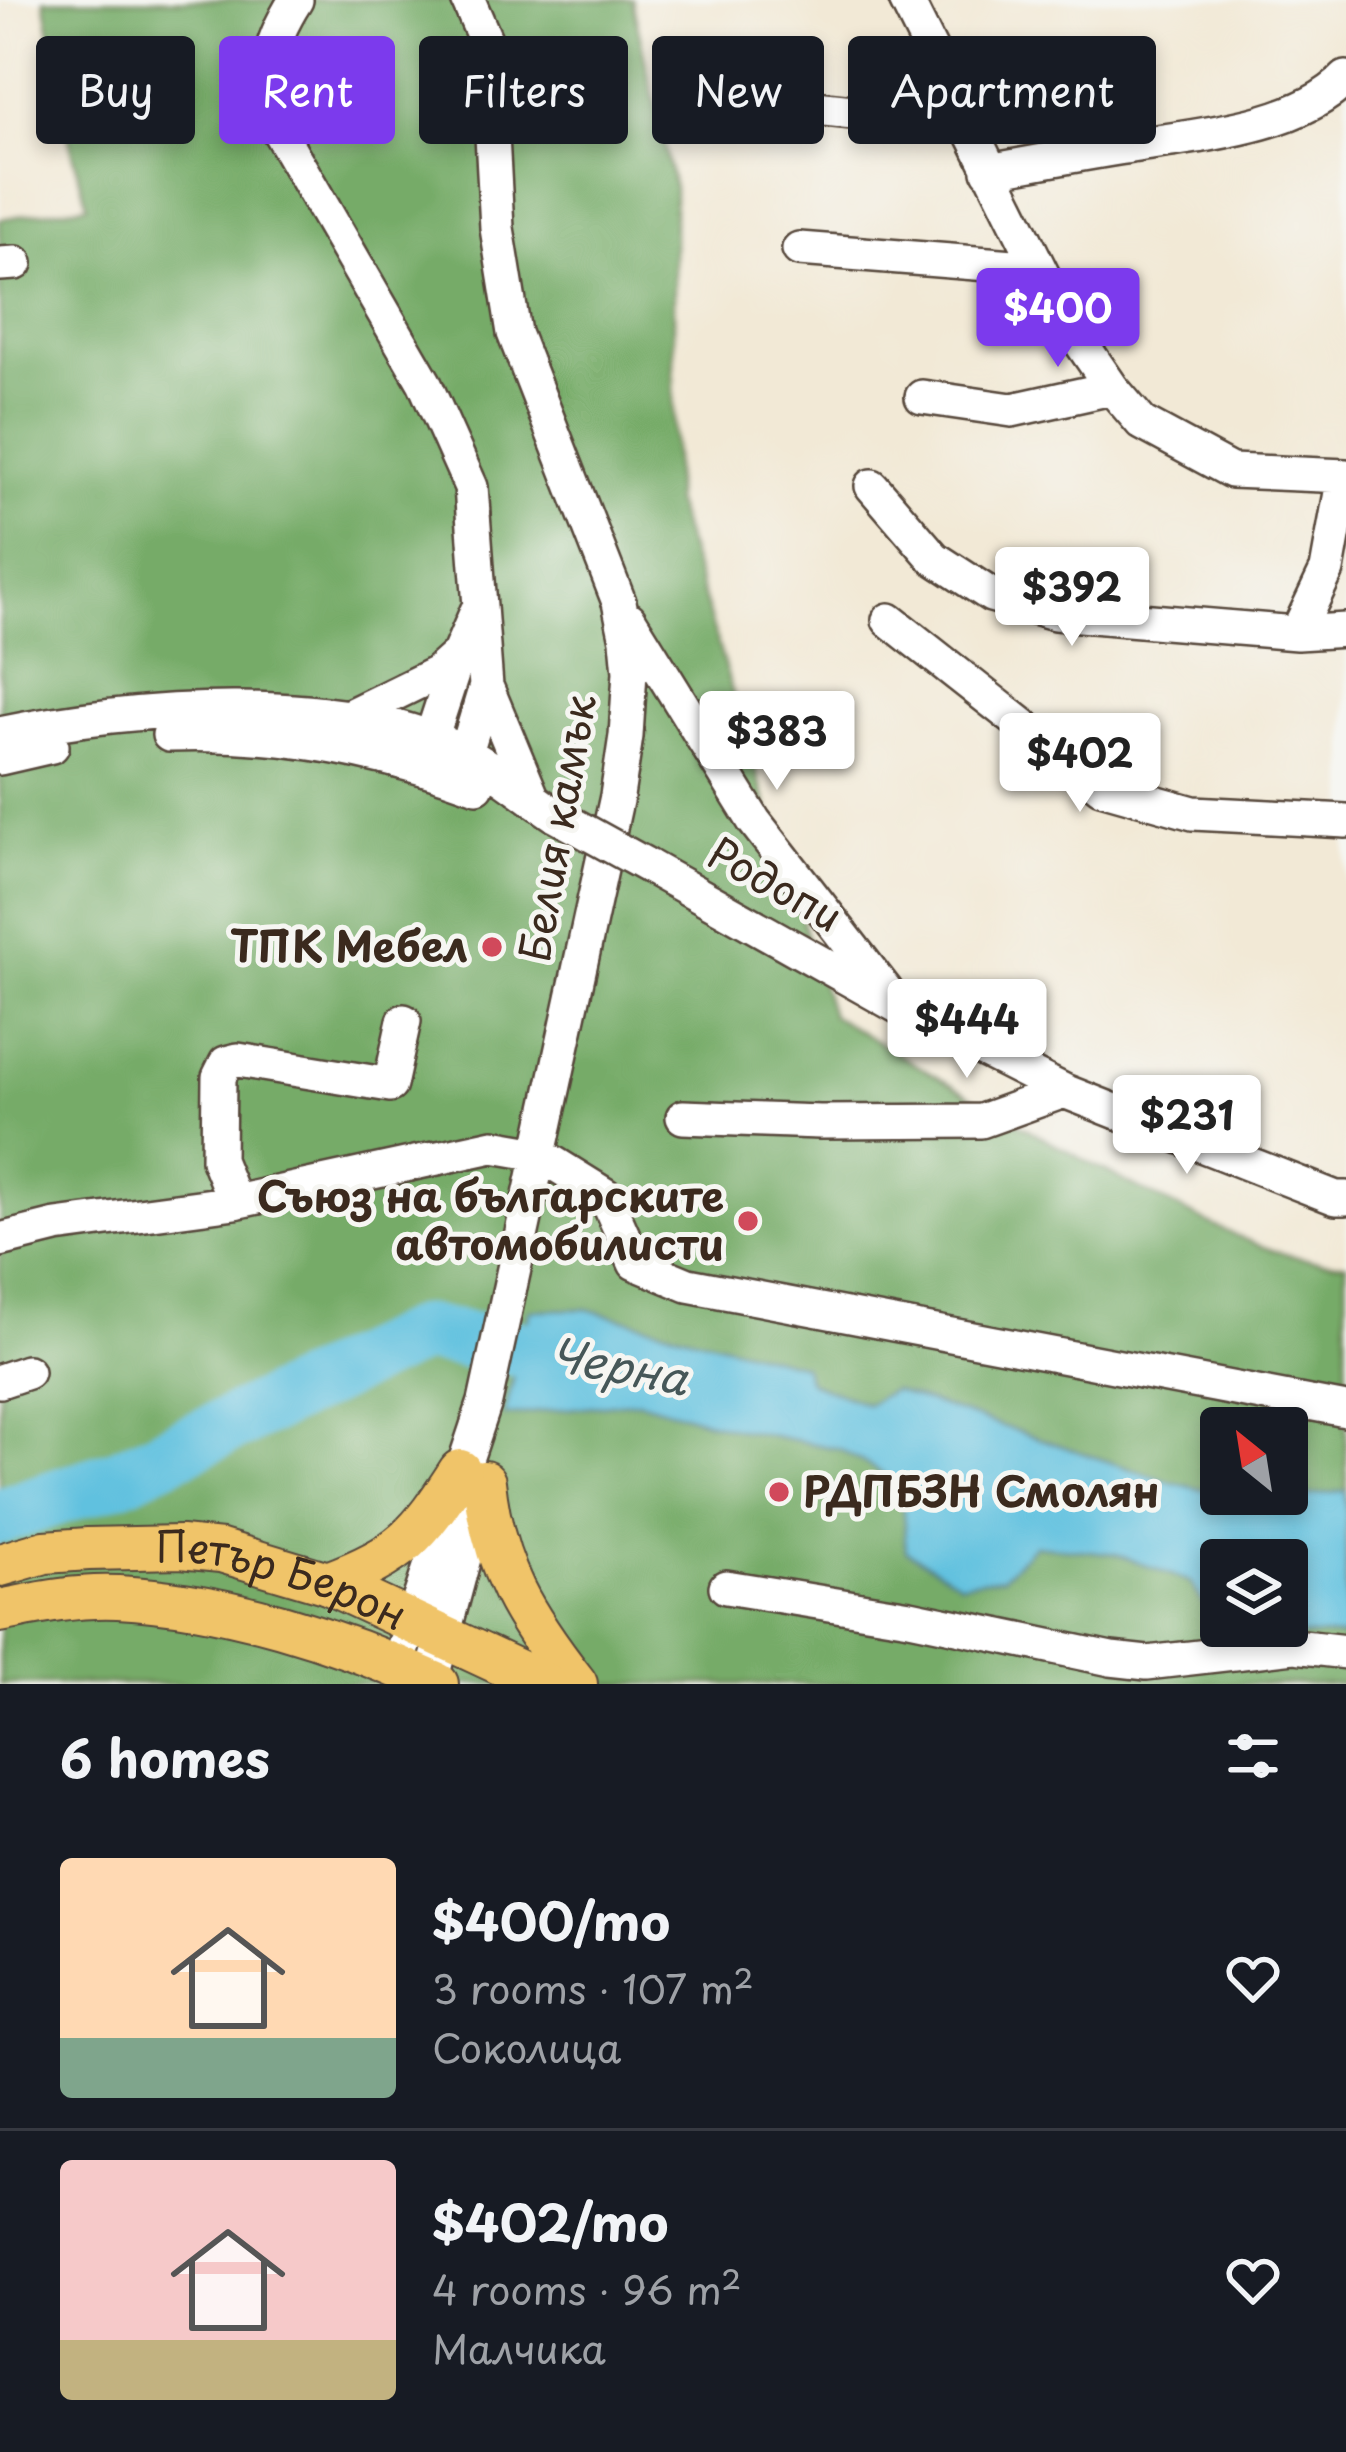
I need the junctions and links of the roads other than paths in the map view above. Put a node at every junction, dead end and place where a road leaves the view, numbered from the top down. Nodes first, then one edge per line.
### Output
1 (296, 0) edge
2 (468, 0) edge
3 (906, 0) edge
4 (924, 36) edge
5 (1346, 78) edge
6 (976, 144) edge
7 (989, 171) junction
8 (799, 248) dead end
9 (1039, 268) junction
10 (1112, 388) junction
11 (922, 398) dead end
12 (1345, 476) edge
13 (872, 486) dead end
14 (619, 602) junction
15 (480, 605) junction
16 (889, 620) dead end
17 (1346, 629) edge
18 (1297, 632) junction
19 (459, 653) junction
20 (486, 686) junction
21 (343, 719) junction
22 (0, 734) edge
23 (426, 754) junction
24 (0, 758) edge
25 (462, 766) junction
26 (546, 808) junction
27 (1346, 821) edge
28 (901, 1008) junction
29 (404, 1021) dead end
30 (1064, 1091) junction
31 (682, 1117) dead end
32 (539, 1154) junction
33 (1343, 1199) edge
34 (235, 1202) junction
35 (0, 1240) edge
36 (1346, 1410) edge
37 (472, 1477) junction
38 (0, 1564) edge
39 (328, 1583) junction
40 (726, 1587) dead end
41 (0, 1611) edge
42 (427, 1630) junction
43 (1346, 1652) edge
44 (1146, 1673) edge
45 (421, 1677) edge
46 (545, 1684) edge
47 (576, 1684) edge

1 - 15 street
2 - 14 street, Белия камък
3 - 4 street
5 - 7 street
6 - 7 street
7 - 9 street
8 - 9 street
9 - 10 street
10 - 11 street
10 - 12 street
12 - 18 street
13 - 18 street
14 - 28 street
14 - 32 street, Белия камък
15 - 19 street
15 - 20 street
16 - 27 street
17 - 18 street
19 - 21 street
19 - 23 street
20 - 25 street
20 - 26 street
21 - 22 street
21 - 23 street
23 - 24 street
23 - 25 street, Родопи
25 - 26 street, Родопи
26 - 28 street, Родопи, bridge
28 - 30 street, Родопи
29 - 34 street
30 - 31 street
30 - 33 street, Родопи
32 - 34 street
32 - 36 street
32 - 37 street, Белия камък
34 - 35 street
37 - 39 main road
37 - 42 street, Белия камък
37 - 47 main road
38 - 39 main road, Петър Берон
39 - 42 main road, Петър Берон
40 - 44 street
41 - 45 main road, Петър Берон
42 - 45 street, Белия камък
42 - 46 main road, Петър Берон
43 - 44 street

